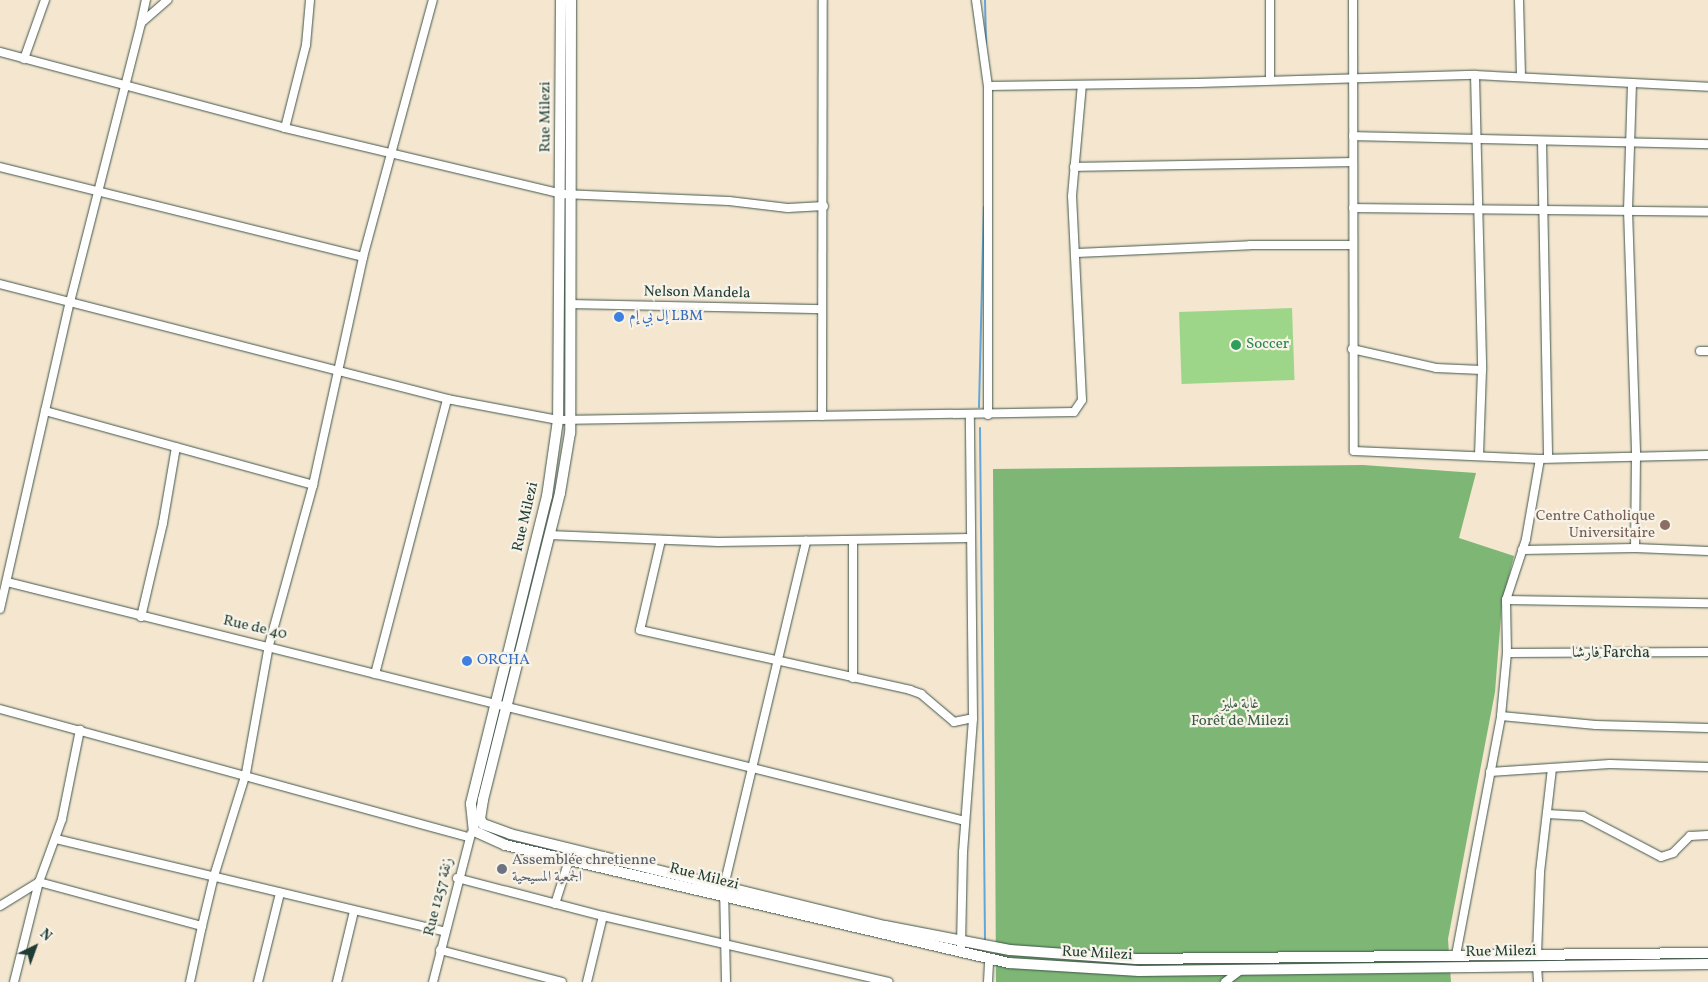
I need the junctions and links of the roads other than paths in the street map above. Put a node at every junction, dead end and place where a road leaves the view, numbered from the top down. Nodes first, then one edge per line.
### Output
1 (45, 0) edge
2 (146, 0) edge
3 (168, 0) edge
4 (310, 0) edge
5 (433, 0) edge
6 (560, 0) edge
7 (571, 0) edge
8 (823, 0) edge
9 (976, 0) edge
10 (1270, 0) edge
11 (1353, 0) edge
12 (1519, 0) edge
13 (141, 22) junction
14 (0, 52) edge
15 (24, 59) junction
16 (1474, 74) junction
17 (1521, 77) junction
18 (1270, 80) junction
19 (1353, 80) junction
20 (1632, 83) junction
21 (1082, 85) junction
22 (124, 86) junction
23 (988, 86) junction
24 (1708, 86) edge
25 (285, 128) junction
26 (1353, 136) junction
27 (1476, 136) junction
28 (1628, 140) junction
29 (1542, 141) junction
30 (1708, 144) edge
31 (392, 152) junction
32 (1352, 162) junction
33 (0, 167) edge
34 (1074, 167) junction
35 (100, 193) junction
36 (567, 194) junction
37 (824, 206) junction
38 (1353, 208) junction
39 (1476, 209) junction
40 (1545, 210) junction
41 (1628, 210) junction
42 (1708, 212) edge
43 (1353, 245) junction
44 (1078, 253) junction
45 (363, 257) junction
46 (0, 284) edge
47 (70, 302) junction
48 (573, 304) junction
49 (821, 309) junction
50 (1352, 349) junction
51 (1482, 370) junction
52 (338, 372) junction
53 (447, 399) junction
54 (45, 411) junction
55 (988, 415) junction
56 (822, 416) junction
57 (970, 416) junction
58 (571, 418) junction
59 (558, 420) junction
60 (176, 447) junction
61 (1708, 454) edge
62 (1636, 455) junction
63 (1479, 456) junction
64 (1544, 458) junction
65 (313, 485) junction
66 (549, 535) junction
67 (971, 538) junction
68 (661, 540) junction
69 (806, 541) junction
70 (853, 541) junction
71 (1634, 548) junction
72 (1522, 550) junction
73 (1708, 551) edge
74 (7, 582) junction
75 (1506, 600) junction
76 (1708, 603) edge
77 (0, 609) edge
78 (141, 617) junction
79 (269, 645) junction
80 (1708, 652) edge
81 (1507, 653) junction
82 (779, 662) junction
83 (375, 674) junction
84 (852, 678) junction
85 (501, 707) junction
86 (0, 709) edge
87 (1501, 716) junction
88 (973, 718) junction
89 (1708, 728) edge
90 (80, 730) junction
91 (752, 767) junction
92 (1708, 767) edge
93 (1552, 769) junction
94 (1490, 772) junction
95 (246, 773) junction
96 (1547, 814) junction
97 (965, 821) junction
98 (483, 824) junction
99 (471, 834) junction
100 (1708, 835) edge
101 (56, 839) junction
102 (569, 860) junction
103 (214, 876) junction
104 (458, 878) junction
105 (39, 882) junction
106 (724, 886) junction
107 (280, 893) junction
108 (723, 897) junction
109 (555, 904) junction
110 (0, 906) edge
111 (354, 911) junction
112 (603, 916) junction
113 (202, 926) junction
114 (444, 932) junction
115 (961, 942) junction
116 (724, 945) junction
117 (440, 950) junction
118 (960, 953) junction
119 (1708, 953) edge
120 (1456, 955) junction
121 (1537, 955) junction
122 (989, 960) junction
123 (1708, 964) edge
124 (1537, 966) junction
125 (1242, 970) junction
126 (14, 982) edge
127 (190, 982) edge
128 (258, 982) edge
129 (337, 982) edge
130 (433, 982) edge
131 (562, 982) edge
132 (586, 982) edge
133 (726, 982) edge
134 (888, 982) edge
135 (988, 982) edge
136 (1225, 982) edge
137 (1538, 982) edge

1 - 15 street
2 - 13 street
3 - 13 street
4 - 25 street
5 - 31 street
6 - 36 street, Rue Milezi
7 - 36 street, Rue Milezi
8 - 37 street
9 - 23 street
10 - 18 street
11 - 19 street
12 - 17 street
13 - 22 street
14 - 15 street
15 - 22 street
16 - 17 street
16 - 19 street
16 - 27 street
17 - 20 street
18 - 19 street
18 - 21 street
19 - 26 street
20 - 24 street
20 - 28 street
21 - 23 street
21 - 34 street
22 - 25 street
22 - 35 street
23 - 55 street
25 - 31 street
26 - 27 street
26 - 32 street
27 - 29 street
27 - 39 street
28 - 29 street
28 - 30 street
28 - 41 street
29 - 40 street
31 - 36 street
31 - 45 street
32 - 34 street
32 - 38 street
33 - 35 street
34 - 44 street
35 - 45 street
35 - 47 street
36 - 37 street
36 - 48 street, Rue Milezi
36 - 59 street, Rue Milezi
37 - 49 street
38 - 39 street
38 - 43 street
39 - 40 street
39 - 51 street
40 - 41 street
40 - 64 street
41 - 42 street
41 - 62 street
43 - 44 street
43 - 50 street
44 - 55 street
45 - 52 street
46 - 47 street
47 - 52 street
47 - 54 street
48 - 49 street, Nelson Mandela
48 - 58 street, Rue Milezi
49 - 56 street
50 - 51 street
50 - 63 street
51 - 63 street
52 - 53 street
52 - 65 street
53 - 59 street
53 - 83 street
54 - 60 street
54 - 74 street
55 - 57 street
56 - 57 street
56 - 58 street
57 - 67 street
58 - 59 street
58 - 66 street, Rue Milezi
59 - 85 street, Rue Milezi
60 - 65 street
60 - 78 street
61 - 62 street
62 - 64 street
62 - 71 street
63 - 64 street
64 - 72 street
65 - 79 street
66 - 68 street
66 - 85 street, Rue Milezi
67 - 70 street
67 - 88 street
68 - 69 street
68 - 82 street
69 - 70 street
69 - 82 street
70 - 84 street
71 - 72 street
71 - 73 street
72 - 75 street
74 - 77 street
74 - 78 street, Rue de 40
75 - 76 street
75 - 81 street
78 - 79 street, Rue de 40
79 - 83 street, Rue de 40
79 - 95 street
80 - 81 street
81 - 87 street
82 - 84 street
82 - 91 street
83 - 85 street, Rue de 40
84 - 88 street
85 - 91 street, Rue de 40
85 - 98 street, Rue Milezi
85 - 99 street, Rue Milezi
86 - 90 street
87 - 89 street
87 - 94 street
88 - 97 street
90 - 95 street
90 - 101 street
91 - 97 street, Rue de 40
91 - 106 street
92 - 93 street
93 - 94 street
93 - 96 street
94 - 120 street
95 - 99 street
95 - 103 street
96 - 100 street
96 - 121 street
97 - 115 street
98 - 99 street
98 - 106 street, Rue Milezi
99 - 102 street, Rue Milezi
99 - 104 street, Rue 1257 زنقة
101 - 103 street
101 - 105 street
102 - 108 street, Rue Milezi
102 - 109 street
103 - 107 street
103 - 113 street
104 - 109 street
104 - 114 street, Rue 1257 زنقة
105 - 110 street
105 - 113 street
105 - 126 street
106 - 108 street
106 - 115 street, Rue Milezi
107 - 111 street
107 - 128 street
108 - 116 street
108 - 118 street, Rue Milezi
109 - 112 street
111 - 114 street
111 - 129 street
112 - 116 street
112 - 132 street
113 - 127 street
114 - 117 street, Rue 1257 زنقة
115 - 118 street
115 - 120 street, Rue Milezi
116 - 133 street
116 - 134 street
117 - 130 street, Rue 1257 زنقة
117 - 131 street
118 - 122 street, Rue Milezi
119 - 121 street, Rue Milezi
120 - 121 street, Rue Milezi
122 - 125 street, Rue Milezi
122 - 135 street
123 - 124 street, Rue Milezi
124 - 125 street, Rue Milezi
124 - 137 street
125 - 136 street

